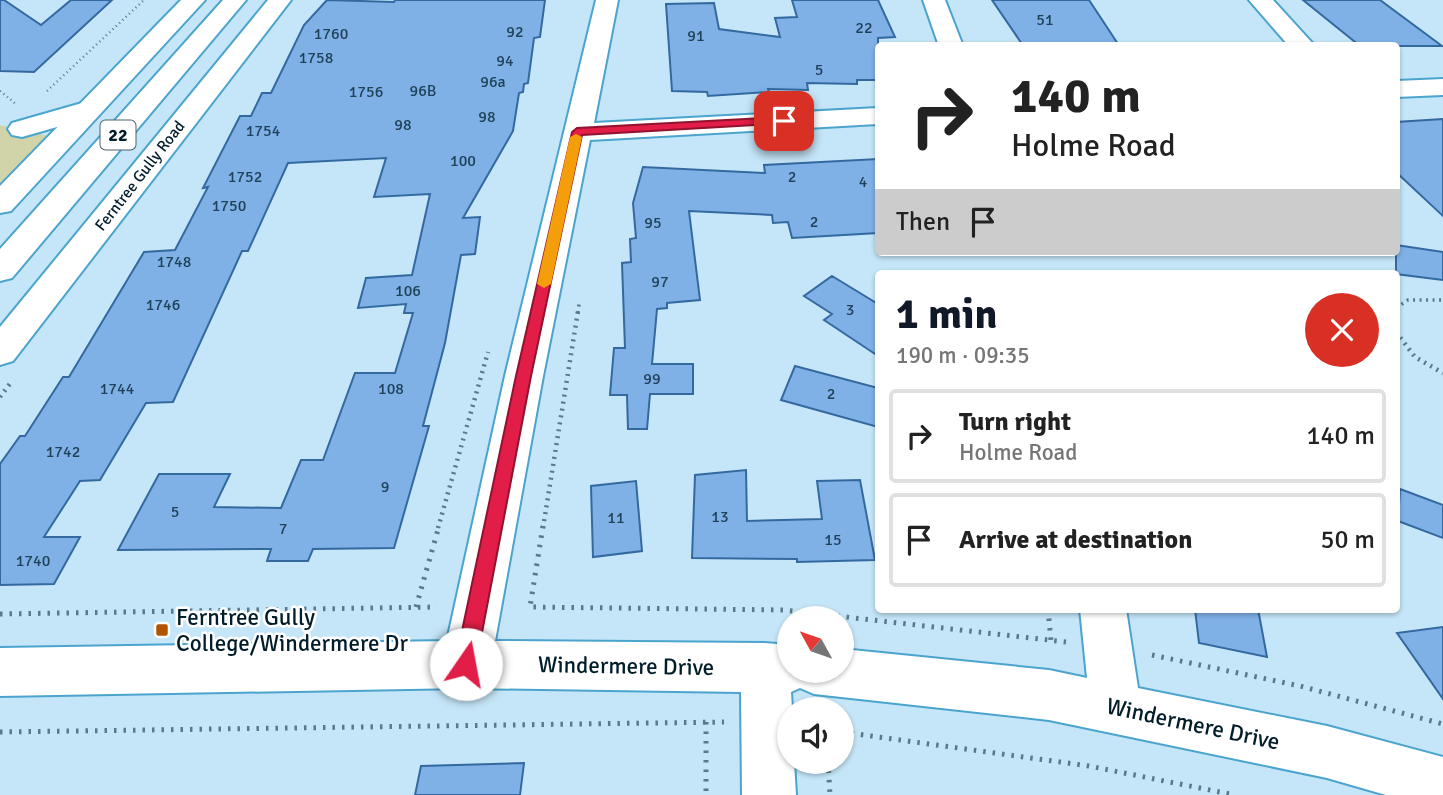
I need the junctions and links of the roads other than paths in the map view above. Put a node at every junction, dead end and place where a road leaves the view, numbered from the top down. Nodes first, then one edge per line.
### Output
1 (194, 0) edge
2 (235, 0) edge
3 (280, 0) edge
4 (607, 0) edge
5 (934, 0) edge
6 (1260, 0) edge
7 (950, 42) edge
8 (1299, 42) edge
9 (1443, 87) edge
10 (1400, 89) edge
11 (89, 109) junction
12 (875, 116) edge
13 (12, 121) edge
14 (577, 132) junction
15 (61, 139) junction
16 (0, 204) edge
17 (0, 270) edge
18 (0, 352) edge
19 (1104, 613) edge
20 (466, 664) junction
21 (777, 668) edge
22 (0, 672) edge
23 (854, 674) edge
24 (1116, 708) junction
25 (1443, 784) edge
26 (769, 795) edge

1 - 11 street, 22
2 - 17 street, 22
3 - 18 street, Ferntree Gully Road
4 - 14 street
5 - 7 street
6 - 8 street
9 - 10 street
11 - 13 street
11 - 15 street, 22
12 - 14 street
13 - 15 street
14 - 20 street
15 - 16 street, 22
19 - 24 street
20 - 21 street, Windermere Drive
20 - 22 street, Windermere Drive
21 - 26 street
23 - 24 street, Windermere Drive
24 - 25 street, Windermere Drive

